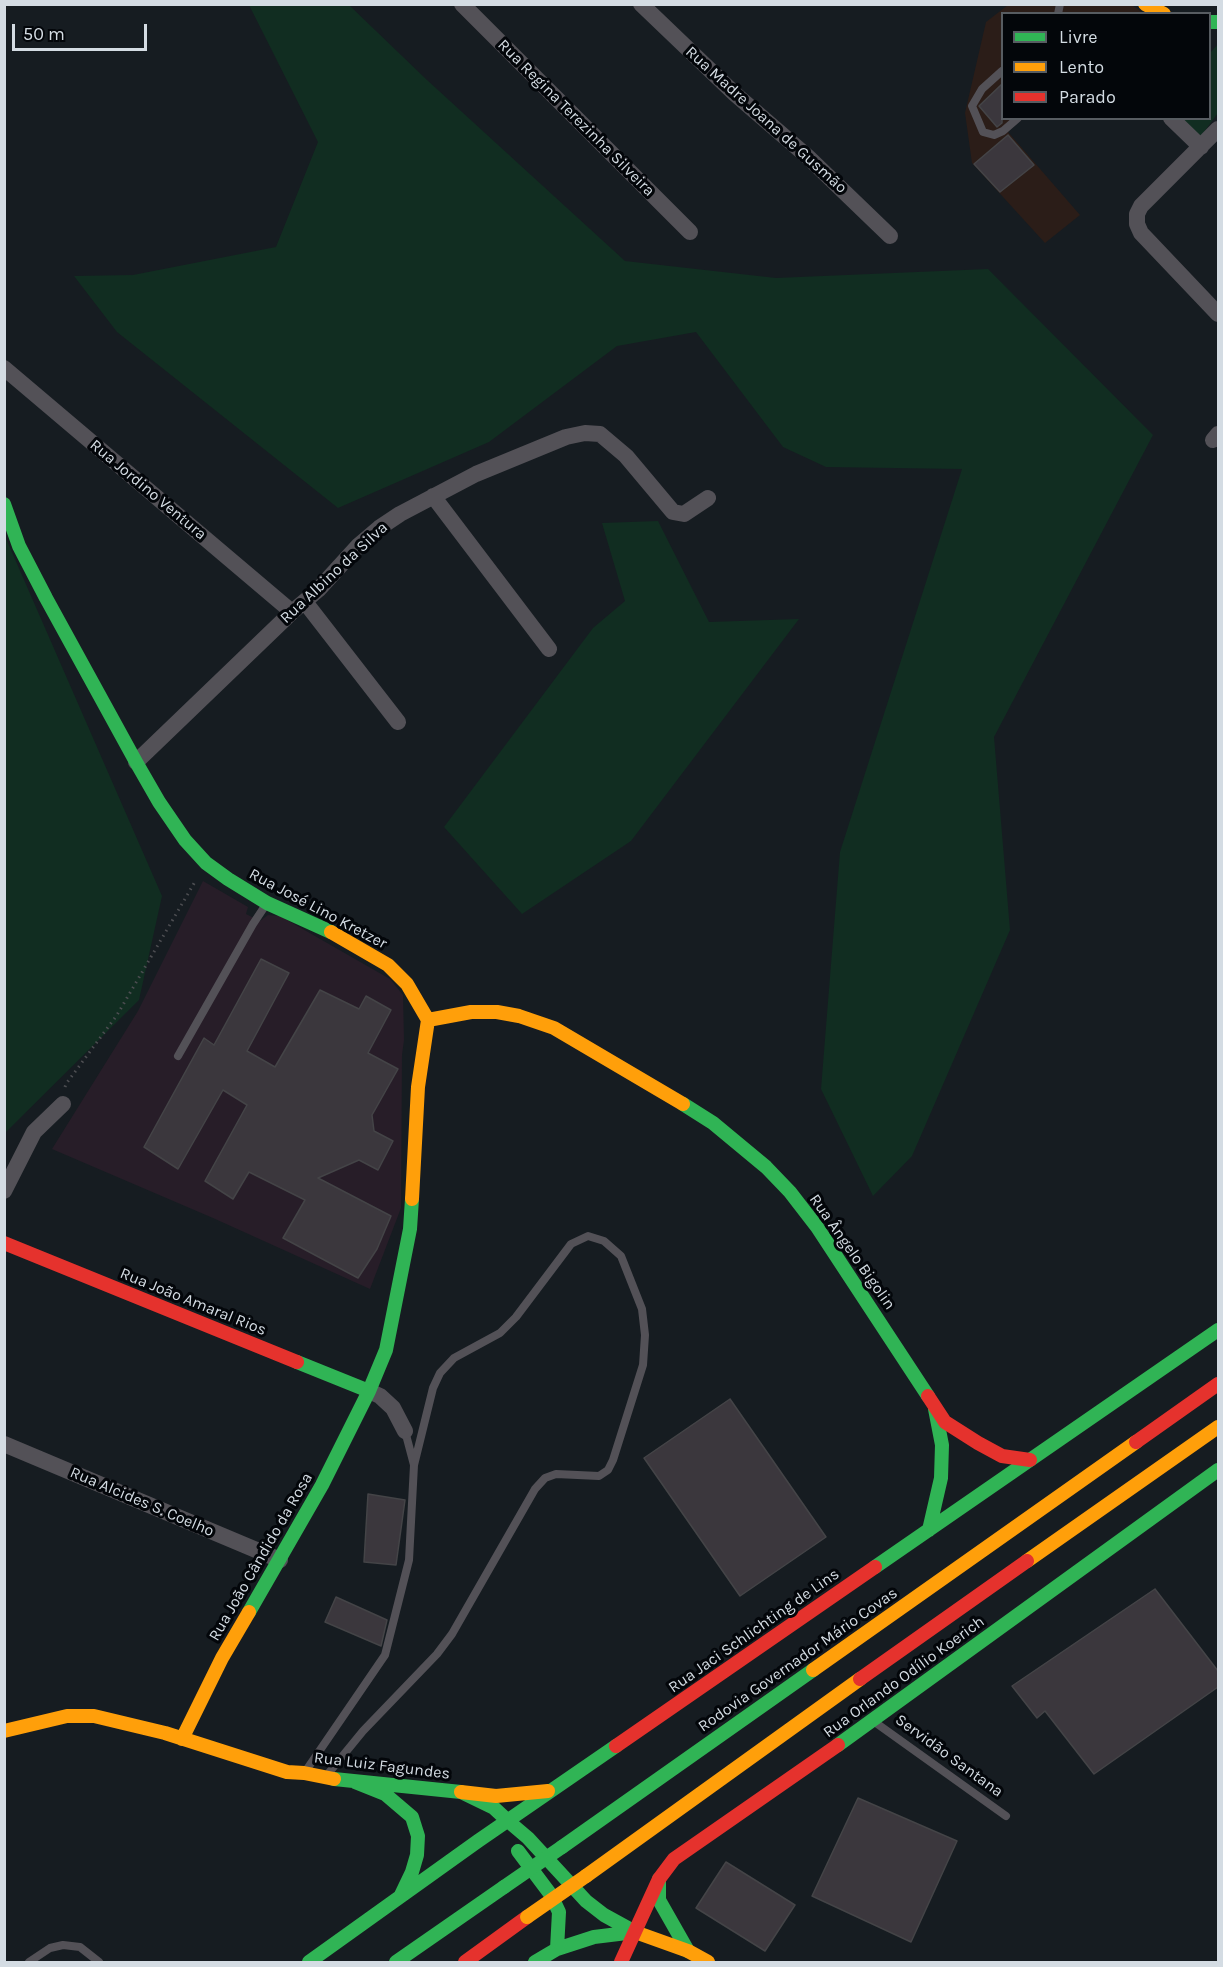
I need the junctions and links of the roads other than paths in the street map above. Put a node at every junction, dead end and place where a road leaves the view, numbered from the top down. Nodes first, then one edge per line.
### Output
1 (462, 4) edge
2 (641, 4) edge
3 (1145, 4) edge
4 (1160, 12) edge
5 (1001, 72) edge
6 (1016, 120) edge
7 (1172, 120) edge
8 (1218, 129) edge
9 (1201, 147) junction
10 (690, 232) dead end
11 (890, 236) dead end
12 (1218, 314) edge
13 (4, 368) edge
14 (433, 496) junction
15 (708, 498) dead end
16 (4, 504) edge
17 (299, 607) junction
18 (549, 649) dead end
19 (398, 722) dead end
20 (136, 762) junction
21 (267, 903) junction
22 (428, 1020) junction
23 (178, 1056) dead end
24 (63, 1104) road end
25 (4, 1191) edge
26 (4, 1243) edge
27 (1218, 1330) edge
28 (1218, 1384) edge
29 (369, 1391) junction
30 (934, 1405) junction
31 (1218, 1428) edge
32 (405, 1431) joint
33 (4, 1444) edge
34 (1030, 1460) junction
35 (414, 1465) junction
36 (1218, 1470) edge
37 (929, 1530) junction
38 (280, 1560) junction
39 (873, 1721) junction
40 (4, 1731) edge
41 (182, 1739) junction
42 (304, 1773) junction
43 (325, 1778) junction
44 (355, 1782) junction
45 (551, 1791) junction
46 (461, 1792) junction
47 (1006, 1816) dead end
48 (508, 1821) junction
49 (658, 1879) junction
50 (401, 1895) junction
51 (635, 1932) junction
52 (557, 1949) junction
53 (688, 1951) junction
54 (29, 1962) edge
55 (99, 1962) edge
56 (309, 1962) edge
57 (396, 1962) edge
58 (465, 1962) edge
59 (535, 1962) edge
60 (621, 1962) edge
61 (708, 1962) edge

1 - 10 street, Rua Regina Terezinha Silveira
2 - 11 street, Rua Madre Joana de Gusmão
3 - 4 main road
5 - 6 lane
7 - 9 street
8 - 9 street
9 - 12 street
13 - 17 street, Rua Jordino Ventura
14 - 15 street, Rua Albino da Silva
14 - 17 street, Rua Albino da Silva
14 - 18 street
16 - 20 main road, Rua José Lino Kretzer
17 - 19 street, Rua Jordino Ventura
17 - 20 street, Rua Albino da Silva
20 - 21 main road, Rua José Lino Kretzer
21 - 22 main road, Rua José Lino Kretzer
21 - 23 lane
22 - 29 main road
22 - 30 main road, Rua Ângelo Bigolin
24 - 25 street
26 - 29 main road, Rua João Amaral Rios
27 - 34 main road, Rua Jaci Schlichting de Lins
28 - 57 main road, Rodovia Governador Mário Covas, bridge
29 - 32 street
29 - 38 main road, Rua João Cândido da Rosa
30 - 34 main road, Rua Ângelo Bigolin
30 - 37 main road
31 - 58 main road, bridge
32 - 35 lane
33 - 38 street, Rua Alcides S. Coelho
34 - 37 main road, Rua Jaci Schlichting de Lins
35 - 42 lane
35 - 43 lane
36 - 39 main road, Rua Orlando Odílio Koerich
37 - 45 main road, Rua Jaci Schlichting de Lins
38 - 41 main road, Rua João Cândido da Rosa
39 - 47 lane, Servidão Santana
39 - 49 main road, Rua Orlando Odílio Koerich
40 - 41 main road, Rua Luiz Fagundes
41 - 42 main road, Rua Luiz Fagundes
42 - 43 main road, Rua Luiz Fagundes
43 - 44 main road, Rua Luiz Fagundes
44 - 46 main road, Rua Luiz Fagundes
44 - 50 main road
45 - 46 main road
45 - 48 main road, Rua Jaci Schlichting de Lins
46 - 48 main road, Rua Luiz Fagundes
48 - 50 main road, Rua Jaci Schlichting de Lins
48 - 51 main road, Rua Luiz Fagundes
48 - 52 main road
49 - 51 main road, Rua Orlando Odílio Koerich
49 - 53 main road
50 - 56 main road, Rua Jaci Schlichting de Lins
51 - 52 main road
51 - 53 main road, Rua Luiz Fagundes
51 - 60 main road, Rua Orlando Odílio Koerich
52 - 59 main road
53 - 61 main road, Rua Luiz Fagundes
54 - 55 lane

